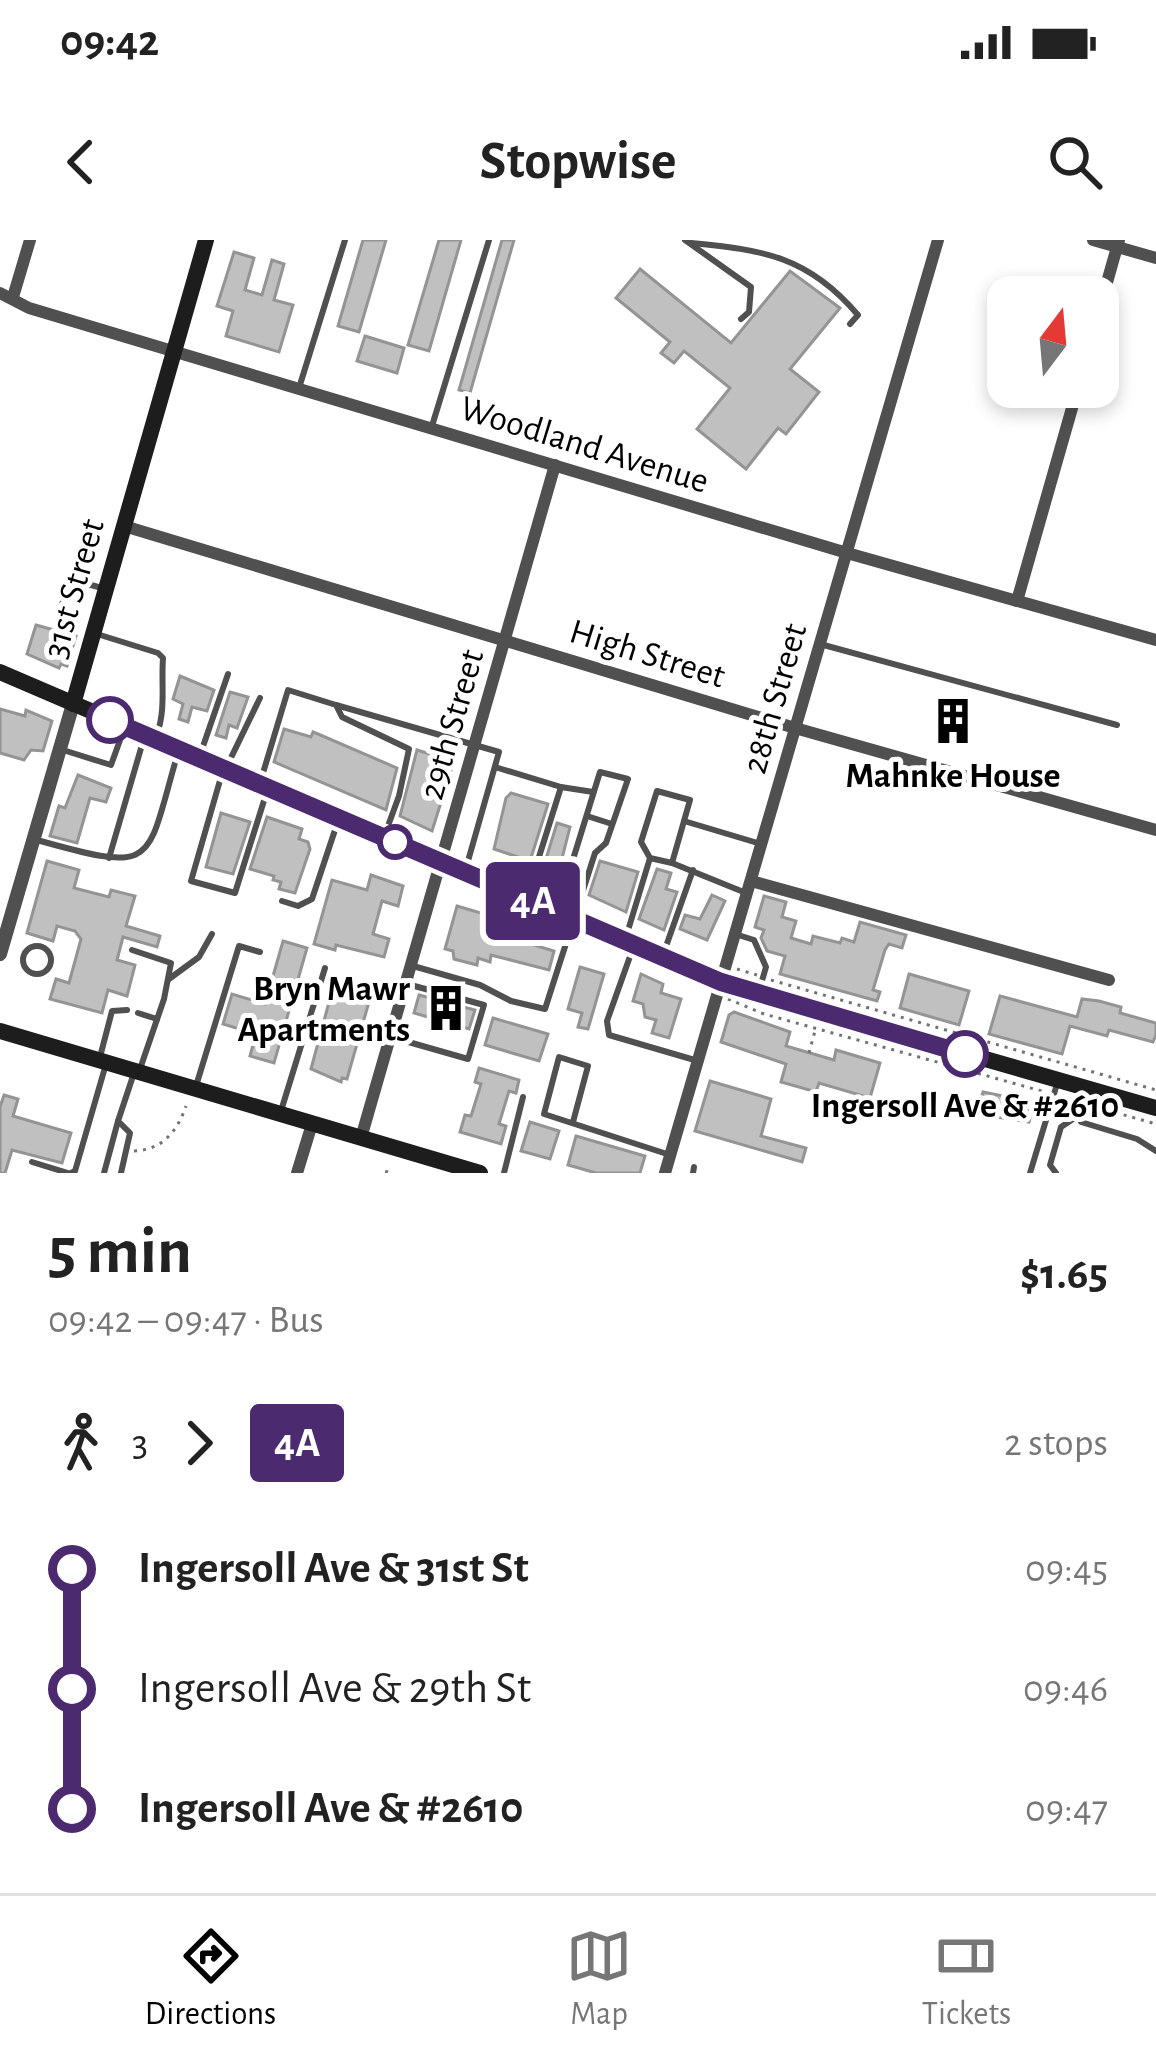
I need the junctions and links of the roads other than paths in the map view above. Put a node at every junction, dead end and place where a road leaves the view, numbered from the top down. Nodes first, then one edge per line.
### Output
1 (30, 240) edge
2 (206, 240) edge
3 (345, 240) edge
4 (488, 240) edge
5 (938, 240) edge
6 (1093, 240) edge
7 (688, 242) edge
8 (1118, 243) edge
9 (1156, 258) edge
10 (1109, 276) edge
11 (7, 295) edge
12 (741, 319) dead end
13 (850, 324) dead end
14 (175, 351) junction
15 (299, 388) junction
16 (1072, 408) edge
17 (431, 428) junction
18 (555, 465) junction
19 (124, 526) junction
20 (847, 553) junction
21 (106, 589) junction
22 (1017, 601) junction
23 (58, 619) dead end
24 (93, 633) junction
25 (1156, 640) edge
26 (505, 641) junction
27 (820, 644) junction
28 (0, 672) edge
29 (228, 674) dead end
30 (260, 698) dead end
31 (73, 704) junction
32 (336, 705) junction
33 (1117, 725) dead end
34 (125, 726) junction
35 (795, 728) junction
36 (150, 737) junction
37 (476, 743) junction
38 (60, 749) junction
39 (179, 749) junction
40 (199, 758) junction
41 (495, 767) junction
42 (225, 769) junction
43 (264, 786) junction
44 (561, 787) junction
45 (594, 792) junction
46 (586, 816) junction
47 (339, 818) junction
48 (684, 821) junction
49 (612, 825) junction
50 (1156, 830) edge
51 (384, 837) junction
52 (34, 839) junction
53 (762, 844) junction
54 (650, 858) junction
55 (109, 860) junction
56 (442, 862) junction
57 (672, 863) junction
58 (693, 870) junction
59 (465, 872) junction
60 (749, 887) junction
61 (526, 898) junction
62 (282, 901) dead end
63 (566, 915) junction
64 (212, 934) dead end
65 (735, 934) junction
66 (630, 943) junction
67 (132, 950) dead end
68 (260, 952) dead end
69 (0, 954) edge
70 (662, 957) junction
71 (412, 965) junction
72 (325, 968) dead end
73 (39, 974) joint
74 (169, 979) junction
75 (1109, 980) dead end
76 (721, 982) junction
77 (406, 984) junction
78 (760, 986) junction
79 (127, 1010) dead end
80 (138, 1013) dead end
81 (157, 1019) junction
82 (0, 1031) edge
83 (391, 1037) junction
84 (698, 1061) junction
85 (102, 1062) junction
86 (137, 1072) junction
87 (1056, 1088) junction
88 (195, 1089) junction
89 (1082, 1095) junction
90 (523, 1096) dead end
91 (1156, 1108) edge
92 (280, 1114) junction
93 (1079, 1114) junction
94 (118, 1121) junction
95 (573, 1122) junction
96 (312, 1124) junction
97 (362, 1138) junction
98 (1156, 1151) edge
99 (670, 1155) junction
100 (32, 1162) dead end
101 (439, 1167) edge
102 (69, 1173) edge
103 (104, 1173) edge
104 (122, 1173) edge
105 (297, 1173) edge
106 (479, 1173) edge
107 (503, 1173) edge
108 (665, 1173) edge
109 (1030, 1173) edge
110 (1056, 1173) edge

1 - 11 street
2 - 14 main road, 31st Street
3 - 15 lane
4 - 17 lane
5 - 20 street, 28th Street
6 - 8 street
7 - 12 lane
7 - 13 lane
8 - 9 street
8 - 10 street
11 - 14 street, Woodland Avenue
14 - 15 street, Woodland Avenue
14 - 19 main road, 31st Street
15 - 17 street, Woodland Avenue
16 - 22 street
17 - 18 street, Woodland Avenue
18 - 20 street, Woodland Avenue
18 - 26 street, 29th Street
19 - 21 main road, 31st Street
19 - 26 street, High Street
20 - 22 street, Woodland Avenue
20 - 27 street, 28th Street
21 - 23 lane
21 - 24 main road, 31st Street
22 - 25 street, Woodland Avenue
24 - 31 main road, 31st Street
24 - 36 lane
26 - 35 street, High Street
26 - 37 street, 29th Street
27 - 33 lane
27 - 35 street, 28th Street
28 - 31 main road
29 - 40 lane
30 - 42 lane
31 - 34 main road
31 - 38 street, 31st Street
32 - 37 lane
32 - 43 lane
32 - 51 lane
34 - 36 main road
34 - 38 lane
35 - 50 street, High Street
35 - 53 street, 28th Street
36 - 39 main road
36 - 55 lane
37 - 41 lane
37 - 56 street, 29th Street
38 - 52 street, 31st Street
39 - 40 main road
39 - 55 lane
40 - 42 main road
41 - 44 lane
41 - 59 lane
42 - 43 main road
42 - 43 lane
43 - 47 main road
44 - 45 lane
44 - 61 lane
45 - 46 lane
45 - 49 lane
46 - 49 lane
46 - 63 lane
47 - 51 main road
47 - 62 lane
48 - 53 lane
48 - 54 lane
48 - 57 lane
49 - 63 lane
51 - 56 main road
52 - 55 lane
52 - 69 street, 31st Street
53 - 60 street, 28th Street
54 - 57 lane
54 - 66 lane
56 - 59 main road
56 - 71 street, 29th Street
57 - 58 lane
58 - 60 lane
58 - 70 lane
59 - 61 main road
60 - 65 street, 28th Street
60 - 75 street
61 - 63 main road
63 - 66 main road
63 - 71 lane
64 - 74 lane
65 - 76 street, 28th Street
65 - 78 lane
66 - 70 main road
66 - 84 lane
67 - 74 lane
68 - 88 lane
70 - 76 main road
71 - 77 street, 29th Street
72 - 92 lane
73 - 73 lane
74 - 81 lane
76 - 78 main road
76 - 84 street, 28th Street
77 - 83 street, 29th Street
77 - 83 lane
78 - 87 main road
79 - 85 lane
80 - 81 lane
81 - 86 lane
82 - 85 main road
83 - 97 street, 29th Street
84 - 99 street, 28th Street
85 - 86 main road
85 - 102 lane
86 - 88 main road
86 - 94 lane
87 - 89 main road
87 - 109 lane
88 - 92 main road
89 - 91 main road
89 - 93 lane
90 - 107 lane
92 - 96 main road
93 - 98 lane
93 - 110 lane
94 - 103 lane
94 - 104 lane
95 - 95 lane
95 - 99 lane
96 - 97 main road
96 - 105 street
97 - 101 main road
99 - 108 street, 28th Street
100 - 102 lane
101 - 106 main road

